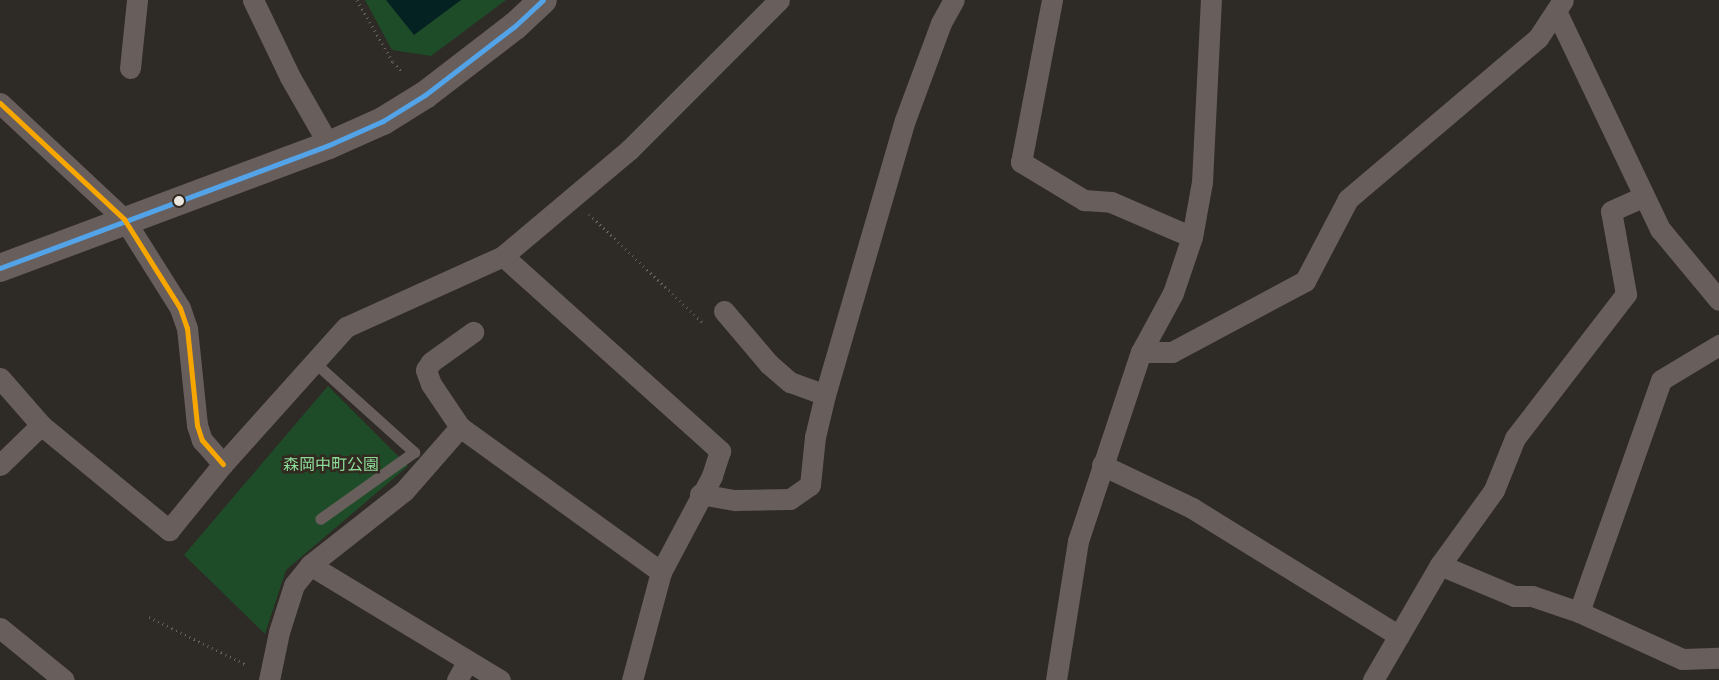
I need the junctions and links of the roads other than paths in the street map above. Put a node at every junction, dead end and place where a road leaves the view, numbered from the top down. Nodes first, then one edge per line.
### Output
1 (137, 0) edge
2 (253, 0) edge
3 (543, 0) edge
4 (778, 0) edge
5 (954, 0) edge
6 (1052, 0) edge
7 (1211, 0) edge
8 (1559, 5) edge
9 (130, 68) dead end
10 (0, 103) edge
11 (329, 145) junction
12 (1644, 196) junction
13 (124, 219) junction
14 (1192, 237) junction
15 (503, 256) junction
16 (0, 268) edge
17 (1719, 300) edge
18 (724, 311) dead end
19 (473, 332) dead end
20 (1719, 345) edge
21 (1141, 352) junction
22 (314, 362) junction
23 (0, 378) edge
24 (825, 396) junction
25 (42, 425) junction
26 (460, 427) junction
27 (223, 464) junction
28 (0, 465) edge
29 (1102, 465) junction
30 (700, 494) junction
31 (320, 519) dead end
32 (310, 565) junction
33 (1440, 565) junction
34 (660, 572) junction
35 (1579, 612) junction
36 (0, 628) edge
37 (1399, 636) junction
38 (1719, 658) edge
39 (467, 662) junction
40 (270, 677) edge
41 (64, 680) edge
42 (457, 680) edge
43 (500, 680) edge
44 (632, 680) edge
45 (1056, 680) edge
46 (1373, 680) edge

1 - 9 street
2 - 11 street
3 - 11 street
4 - 15 street
5 - 24 street
6 - 14 street
7 - 14 street
8 - 12 street
8 - 21 street
10 - 13 street
11 - 13 street
12 - 17 street
12 - 33 street
13 - 16 street
13 - 27 street
14 - 21 street
15 - 22 street
15 - 30 street
18 - 24 street
19 - 26 street
20 - 35 street
21 - 29 street
22 - 27 street
22 - 31 lane
23 - 25 street
24 - 30 street
25 - 27 street
25 - 28 street
26 - 32 street
26 - 34 street
29 - 37 street
29 - 45 street
30 - 34 street
32 - 39 street
32 - 40 street
33 - 35 street
33 - 37 street
34 - 44 street
35 - 38 street
36 - 41 street
37 - 46 street
39 - 42 street
39 - 43 street

